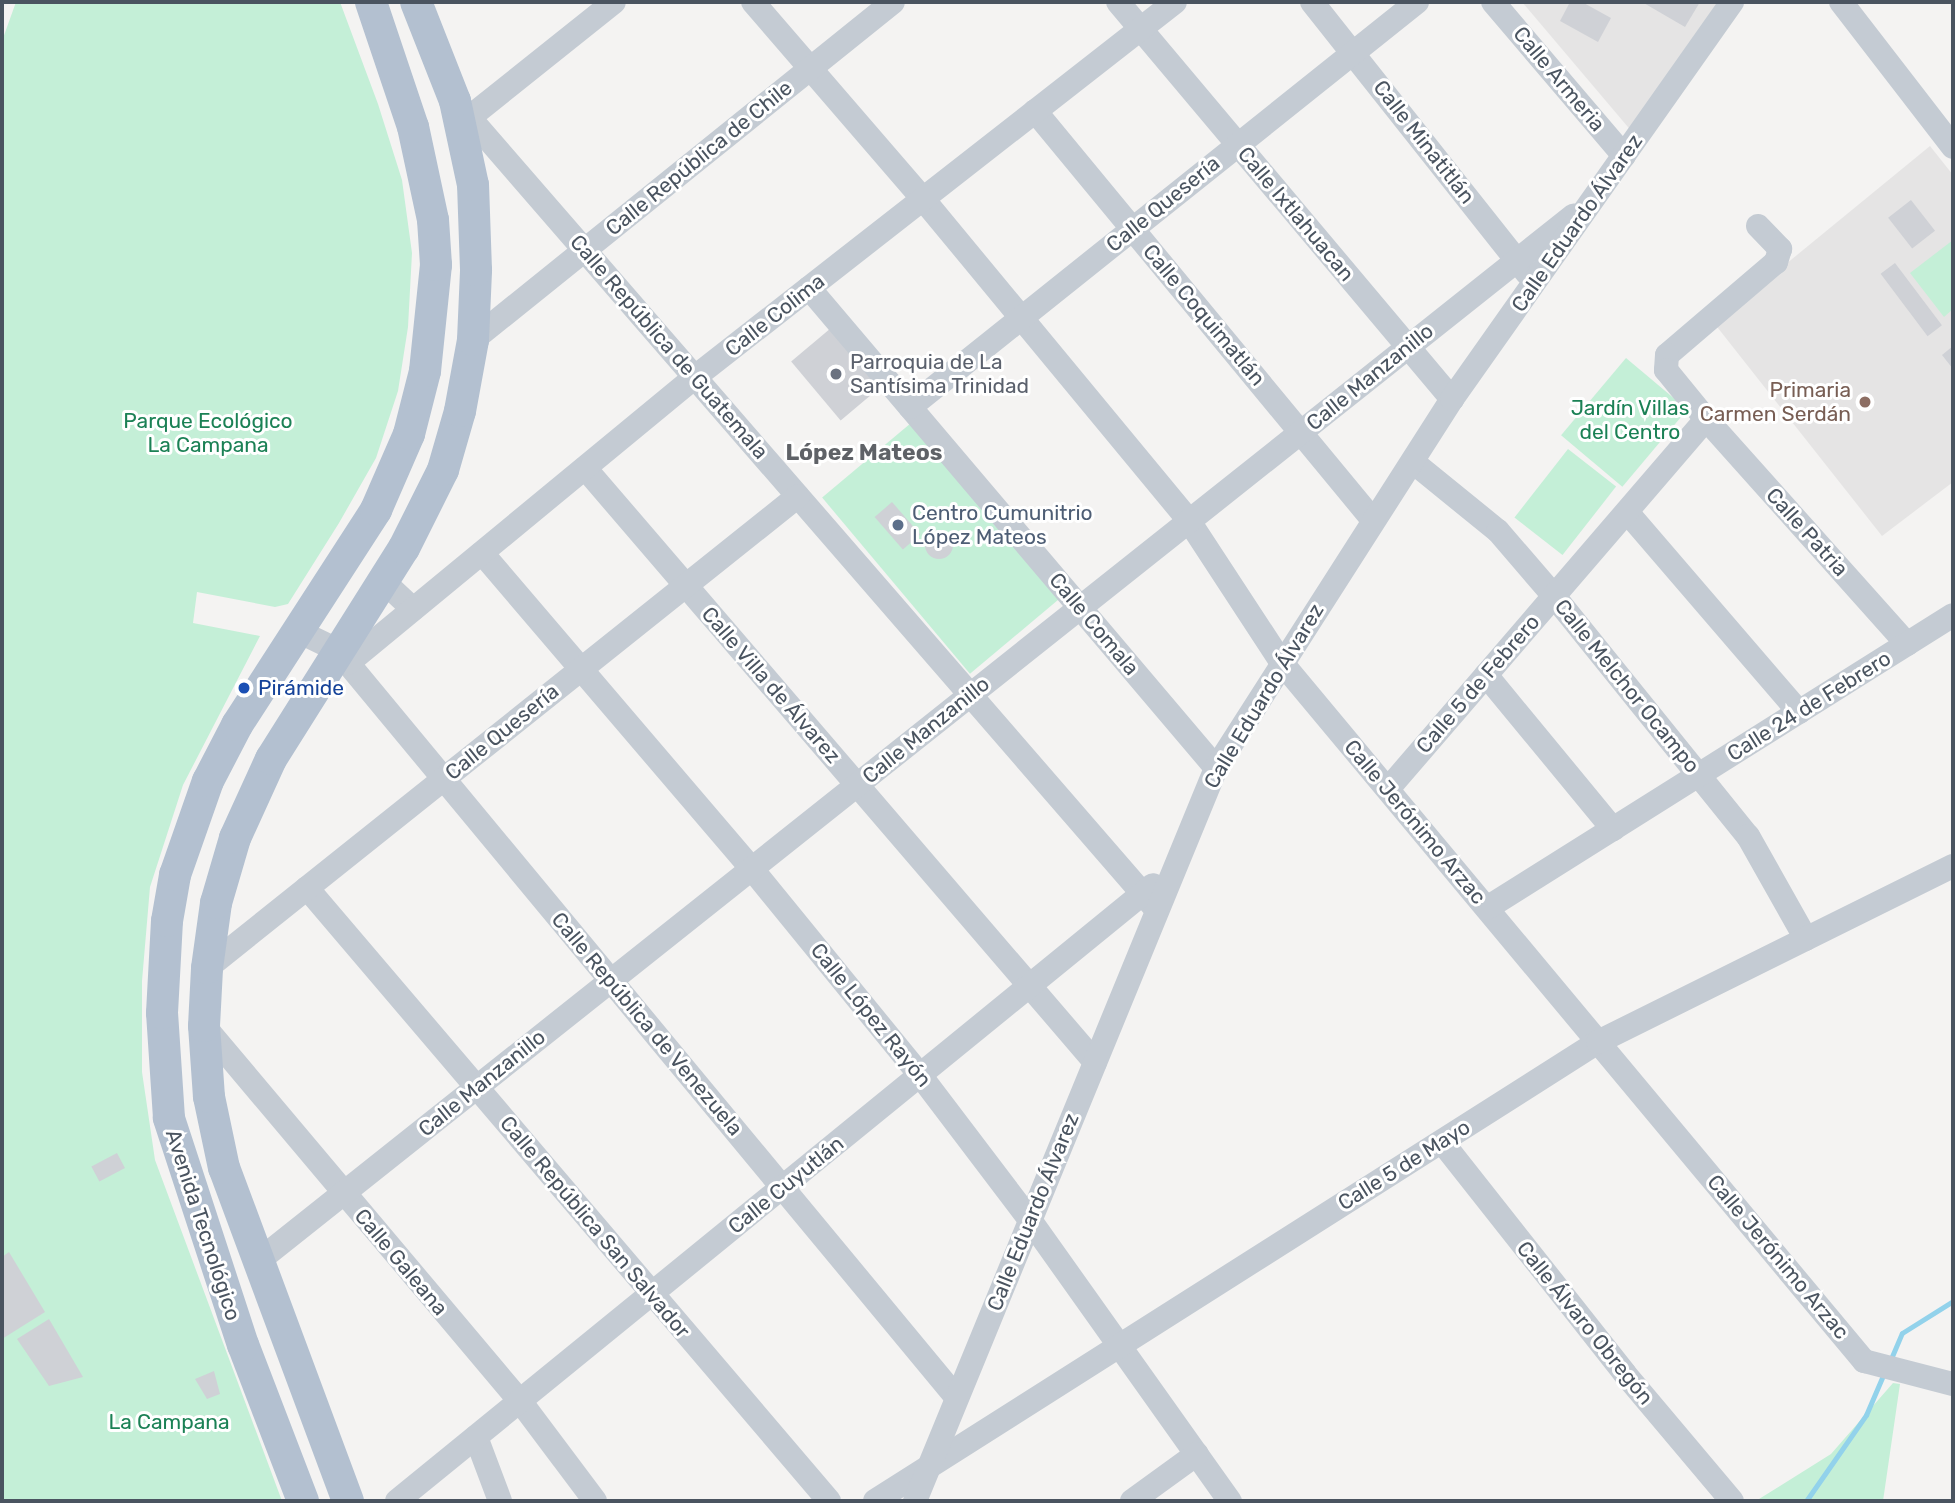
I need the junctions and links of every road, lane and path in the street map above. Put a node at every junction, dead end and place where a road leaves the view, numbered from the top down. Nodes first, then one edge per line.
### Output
1 (371, 2) edge
2 (416, 2) edge
3 (614, 2) edge
4 (753, 2) edge
5 (893, 2) edge
6 (1118, 2) edge
7 (1175, 2) edge
8 (1312, 2) edge
9 (1417, 2) edge
10 (1493, 2) edge
11 (1732, 2) edge
12 (1841, 2) edge
13 (1140, 29) junction
14 (1353, 53) junction
15 (811, 68) junction
16 (462, 109) junction
17 (1035, 111) junction
18 (1238, 145) junction
19 (1953, 147) edge
20 (1625, 156) junction
21 (1595, 198) junction
22 (923, 199) junction
23 (1758, 226) dead end
24 (1132, 229) junction
25 (584, 250) junction
26 (1517, 260) junction
27 (1535, 282) junction
28 (809, 288) junction
29 (1021, 317) junction
30 (473, 340) junction
31 (1408, 347) junction
32 (695, 377) junction
33 (1451, 399) junction
34 (910, 407) junction
35 (1706, 419) junction
36 (1300, 432) junction
37 (1413, 462) junction
38 (585, 468) junction
39 (798, 496) junction
40 (1627, 512) junction
41 (1372, 519) junction
42 (1189, 521) junction
43 (482, 553) junction
44 (383, 580) junction
45 (686, 586) junction
46 (1554, 596) junction
47 (1080, 608) junction
48 (413, 609) junction
49 (1953, 615) edge
50 (300, 632) junction
51 (1907, 644) junction
52 (343, 656) junction
53 (1282, 663) junction
54 (582, 668) junction
55 (1486, 675) junction
56 (970, 695) junction
57 (1799, 712) junction
58 (1216, 768) junction
59 (1699, 774) junction
60 (444, 779) junction
61 (857, 785) junction
62 (1388, 789) junction
63 (1613, 829) junction
64 (1953, 866) edge
65 (1174, 868) joint
66 (752, 869) junction
67 (307, 888) junction
68 (1150, 902) junction
69 (1487, 908) junction
70 (1806, 939) junction
71 (207, 968) junction
72 (611, 981) junction
73 (1030, 986) junction
74 (204, 1026) junction
75 (1598, 1042) junction
76 (1095, 1062) junction
77 (920, 1075) junction
78 (477, 1088) junction
79 (1442, 1142) junction
80 (782, 1187) junction
81 (343, 1194) junction
82 (1030, 1220) junction
83 (257, 1262) junction
84 (652, 1293) junction
85 (1120, 1346) junction
86 (1953, 1384) edge
87 (957, 1397) junction
88 (520, 1401) junction
89 (476, 1437) junction
90 (1197, 1454) junction
91 (928, 1468) junction
92 (303, 1501) edge
93 (348, 1501) edge
94 (397, 1501) edge
95 (500, 1501) edge
96 (595, 1501) edge
97 (830, 1501) edge
98 (875, 1501) edge
99 (915, 1501) edge
100 (1132, 1501) edge
101 (1230, 1501) edge
102 (1732, 1501) edge

1 - 50 main road, Avenida Tecnológico
2 - 16 main road, Avenida Tecnológico
3 - 16 street
4 - 15 street, Calle Jerónimo Arzac
5 - 15 street, Calle República de Chile
6 - 13 street, Calle Ixtlahuacan
7 - 13 street, Calle Colima
8 - 14 street, Calle Minatitlán
9 - 14 street, Calle Quesería
10 - 20 street, Calle Armeria
11 - 20 street, Calle Eduardo Álvarez
12 - 19 street
13 - 17 street, Calle Colima
13 - 18 street, Calle Ixtlahuacan
14 - 18 street, Calle Quesería
14 - 26 street, Calle Minatitlán
15 - 22 street, Calle Jerónimo Arzac
15 - 25 street, Calle República de Chile
16 - 25 street, Calle República de Guatemala
16 - 30 main road, Avenida Tecnológico
17 - 22 street, Calle Colima
17 - 24 street, Calle Coquimatlán
18 - 24 street, Calle Quesería
18 - 31 street, Calle Ixtlahuacan
20 - 21 street, Calle Eduardo Álvarez
21 - 26 street, Calle Manzanillo
21 - 27 street, Calle Eduardo Álvarez
22 - 28 street, Calle Colima
22 - 29 street, Calle Jerónimo Arzac
23 - 35 street, Calle Patria
24 - 29 street, Calle Quesería
24 - 36 street, Calle Coquimatlán
25 - 30 street, Calle República de Chile
25 - 32 street, Calle República de Guatemala
26 - 27 street, Calle Minatitlán
26 - 31 street, Calle Manzanillo
27 - 33 street, Calle Eduardo Álvarez
28 - 32 street, Calle Colima
28 - 34 street, Calle Comala
29 - 34 street, Calle Quesería
29 - 42 street, Calle Jerónimo Arzac
30 - 44 main road, Avenida Tecnológico
31 - 33 street, Calle Ixtlahuacan
31 - 36 street, Calle Manzanillo
32 - 38 street, Calle Colima
32 - 39 street, Calle República de Guatemala
33 - 37 street, Calle Eduardo Álvarez
34 - 47 street, Calle Comala
35 - 40 street, Calle 5 de Febrero
35 - 51 street, Calle Patria
36 - 41 street, Calle Coquimatlán
36 - 42 street, Calle Manzanillo
37 - 41 street, Calle Eduardo Álvarez
37 - 46 street, Calle Melchor Ocampo
38 - 43 street, Calle Colima
38 - 45 street, Calle Villa de Álvarez
39 - 45 street, Calle Quesería
39 - 56 street, Calle República de Guatemala
40 - 46 street, Calle 5 de Febrero
40 - 57 street
41 - 53 street, Calle Eduardo Álvarez
42 - 47 street, Calle Manzanillo
42 - 53 street, Calle Jerónimo Arzac
43 - 48 street, Calle Colima
43 - 54 street, Calle López Rayón
44 - 48 street
44 - 52 main road, Avenida Tecnológico
45 - 54 street, Calle Quesería
45 - 61 street, Calle Villa de Álvarez
46 - 55 street, Calle 5 de Febrero
46 - 59 street, Calle Melchor Ocampo
47 - 56 street, Calle Manzanillo
47 - 58 street, Calle Comala
48 - 52 street, Calle Colima
49 - 51 street, Calle 24 de Febrero
50 - 52 street
50 - 92 main road, Avenida Tecnológico
51 - 57 street, Calle 24 de Febrero
52 - 60 street, Calle República de Venezuela
52 - 71 main road, Avenida Tecnológico
53 - 58 street, Calle Eduardo Álvarez
53 - 62 street, Calle Jerónimo Arzac
54 - 60 street, Calle Quesería
54 - 66 street, Calle López Rayón
55 - 62 street, Calle 5 de Febrero
55 - 63 street
56 - 61 street, Calle Manzanillo
56 - 68 street, Calle República de Guatemala
57 - 59 street, Calle 24 de Febrero
58 - 65 street, Calle Eduardo Álvarez
59 - 63 street, Calle 24 de Febrero
59 - 70 street, Calle Melchor Ocampo
60 - 67 street, Calle Quesería
60 - 72 street, Calle República de Venezuela
61 - 66 street, Calle Manzanillo
61 - 73 street, Calle Villa de Álvarez
62 - 69 street, Calle Jerónimo Arzac
63 - 69 street, Calle 24 de Febrero
64 - 70 street, Calle 5 de Mayo
65 - 68 street, Calle Cuyutlán
66 - 72 street, Calle Manzanillo
66 - 77 street, Calle López Rayón
67 - 71 street, Calle Quesería
67 - 78 street, Calle República San Salvador
68 - 73 street, Calle Cuyutlán
68 - 76 street, Calle Eduardo Álvarez
69 - 75 street, Calle Jerónimo Arzac
70 - 75 street, Calle 5 de Mayo
71 - 74 main road, Avenida Tecnológico
72 - 78 street, Calle Manzanillo
72 - 80 street, Calle República de Venezuela
73 - 76 street, Calle Villa de Álvarez
73 - 77 street, Calle Cuyutlán
74 - 81 street, Calle Galeana
74 - 83 main road, Avenida Tecnológico
75 - 79 street, Calle 5 de Mayo
75 - 86 street, Calle Jerónimo Arzac
76 - 82 street, Calle Eduardo Álvarez
77 - 80 street, Calle Cuyutlán
77 - 82 street, Calle López Rayón
78 - 81 street, Calle Manzanillo
78 - 84 street, Calle República San Salvador
79 - 85 street, Calle 5 de Mayo
79 - 102 street, Calle Álvaro Obregón
80 - 84 street, Calle Cuyutlán
80 - 87 street, Calle República de Venezuela
81 - 83 street, Calle Manzanillo
81 - 88 street, Calle Galeana
82 - 85 street, Calle López Rayón
82 - 87 street, Calle Eduardo Álvarez
83 - 93 main road, Avenida Tecnológico
84 - 88 street, Calle Cuyutlán
84 - 97 street, Calle República San Salvador
85 - 90 street, Calle López Rayón
85 - 91 street, Calle 5 de Mayo
87 - 91 street, Calle Eduardo Álvarez
88 - 89 street, Calle Cuyutlán
88 - 96 street, Calle Galeana
89 - 94 street, Calle Cuyutlán
89 - 95 street
90 - 100 street
90 - 101 street, Calle López Rayón
91 - 98 street, Calle 5 de Mayo
91 - 99 street, Calle Eduardo Álvarez

